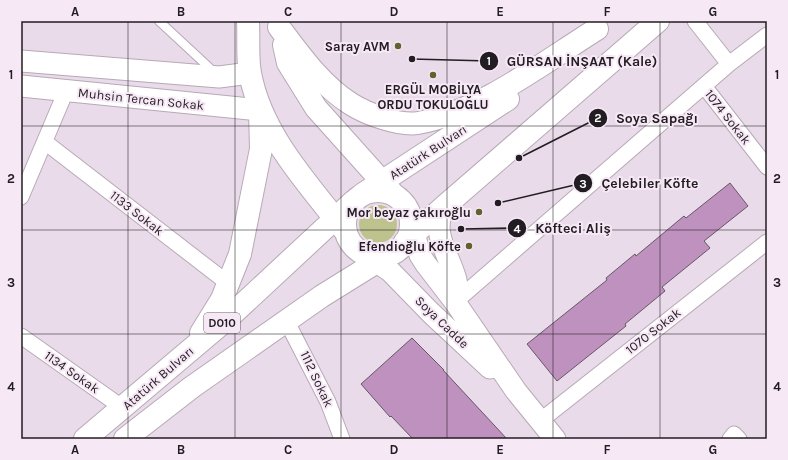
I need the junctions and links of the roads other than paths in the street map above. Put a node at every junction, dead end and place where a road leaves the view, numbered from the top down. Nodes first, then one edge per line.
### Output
1 (159, 21) edge
2 (248, 21) edge
3 (658, 21) edge
4 (694, 21) edge
5 (279, 24) edge
6 (602, 25) edge
7 (767, 35) edge
8 (21, 61) edge
9 (729, 64) junction
10 (250, 72) junction
11 (219, 77) junction
12 (21, 86) edge
13 (704, 86) junction
14 (66, 91) junction
15 (260, 110) junction
16 (45, 142) junction
17 (767, 167) edge
18 (388, 188) junction
19 (21, 197) edge
20 (446, 205) junction
21 (340, 225) junction
22 (410, 233) junction
23 (767, 242) edge
24 (377, 257) junction
25 (228, 284) junction
26 (455, 302) junction
27 (287, 322) junction
28 (21, 336) edge
29 (166, 370) junction
30 (516, 391) junction
31 (123, 408) junction
32 (540, 421) junction
33 (85, 439) edge
34 (125, 439) edge
35 (342, 439) edge
36 (555, 439) edge
37 (730, 439) edge
38 (739, 439) edge

1 - 11 lane
2 - 10 highway
3 - 20 highway
4 - 9 street
5 - 6 highway
5 - 18 highway
6 - 18 highway, Atatürk Bulvarı
7 - 9 street
8 - 11 main road, Muhsin Tercan Sokak
9 - 13 street
10 - 11 main road, Muhsin Tercan Sokak
10 - 15 highway
12 - 14 main road, Muhsin Tercan Sokak
13 - 17 street, 1074 Sokak
13 - 26 street
14 - 15 main road, Muhsin Tercan Sokak
14 - 16 street
15 - 21 highway
15 - 25 highway
16 - 19 street
16 - 25 street, 1133 Sokak
18 - 21 highway, Atatürk Bulvarı / D010
18 - 22 highway
20 - 22 highway
20 - 26 main road, Soya Cadde
21 - 24 highway
21 - 29 highway, Atatürk Bulvarı / D010
22 - 24 highway
22 - 26 main road, Soya Cadde
23 - 32 street, 1070 Sokak
24 - 27 highway, Atatürk Bulvarı / D010
24 - 30 main road, Soya Cadde
25 - 29 highway
26 - 30 main road, Soya Cadde
27 - 34 highway, Atatürk Bulvarı / D010
27 - 35 street, 1112 Sokak
28 - 31 street, 1134 Sokak
29 - 31 highway, Atatürk Bulvarı / D010
30 - 32 main road, Soya Cadde
31 - 33 highway, Atatürk Bulvarı / D010
32 - 36 main road, Soya Cadde
37 - 38 street

